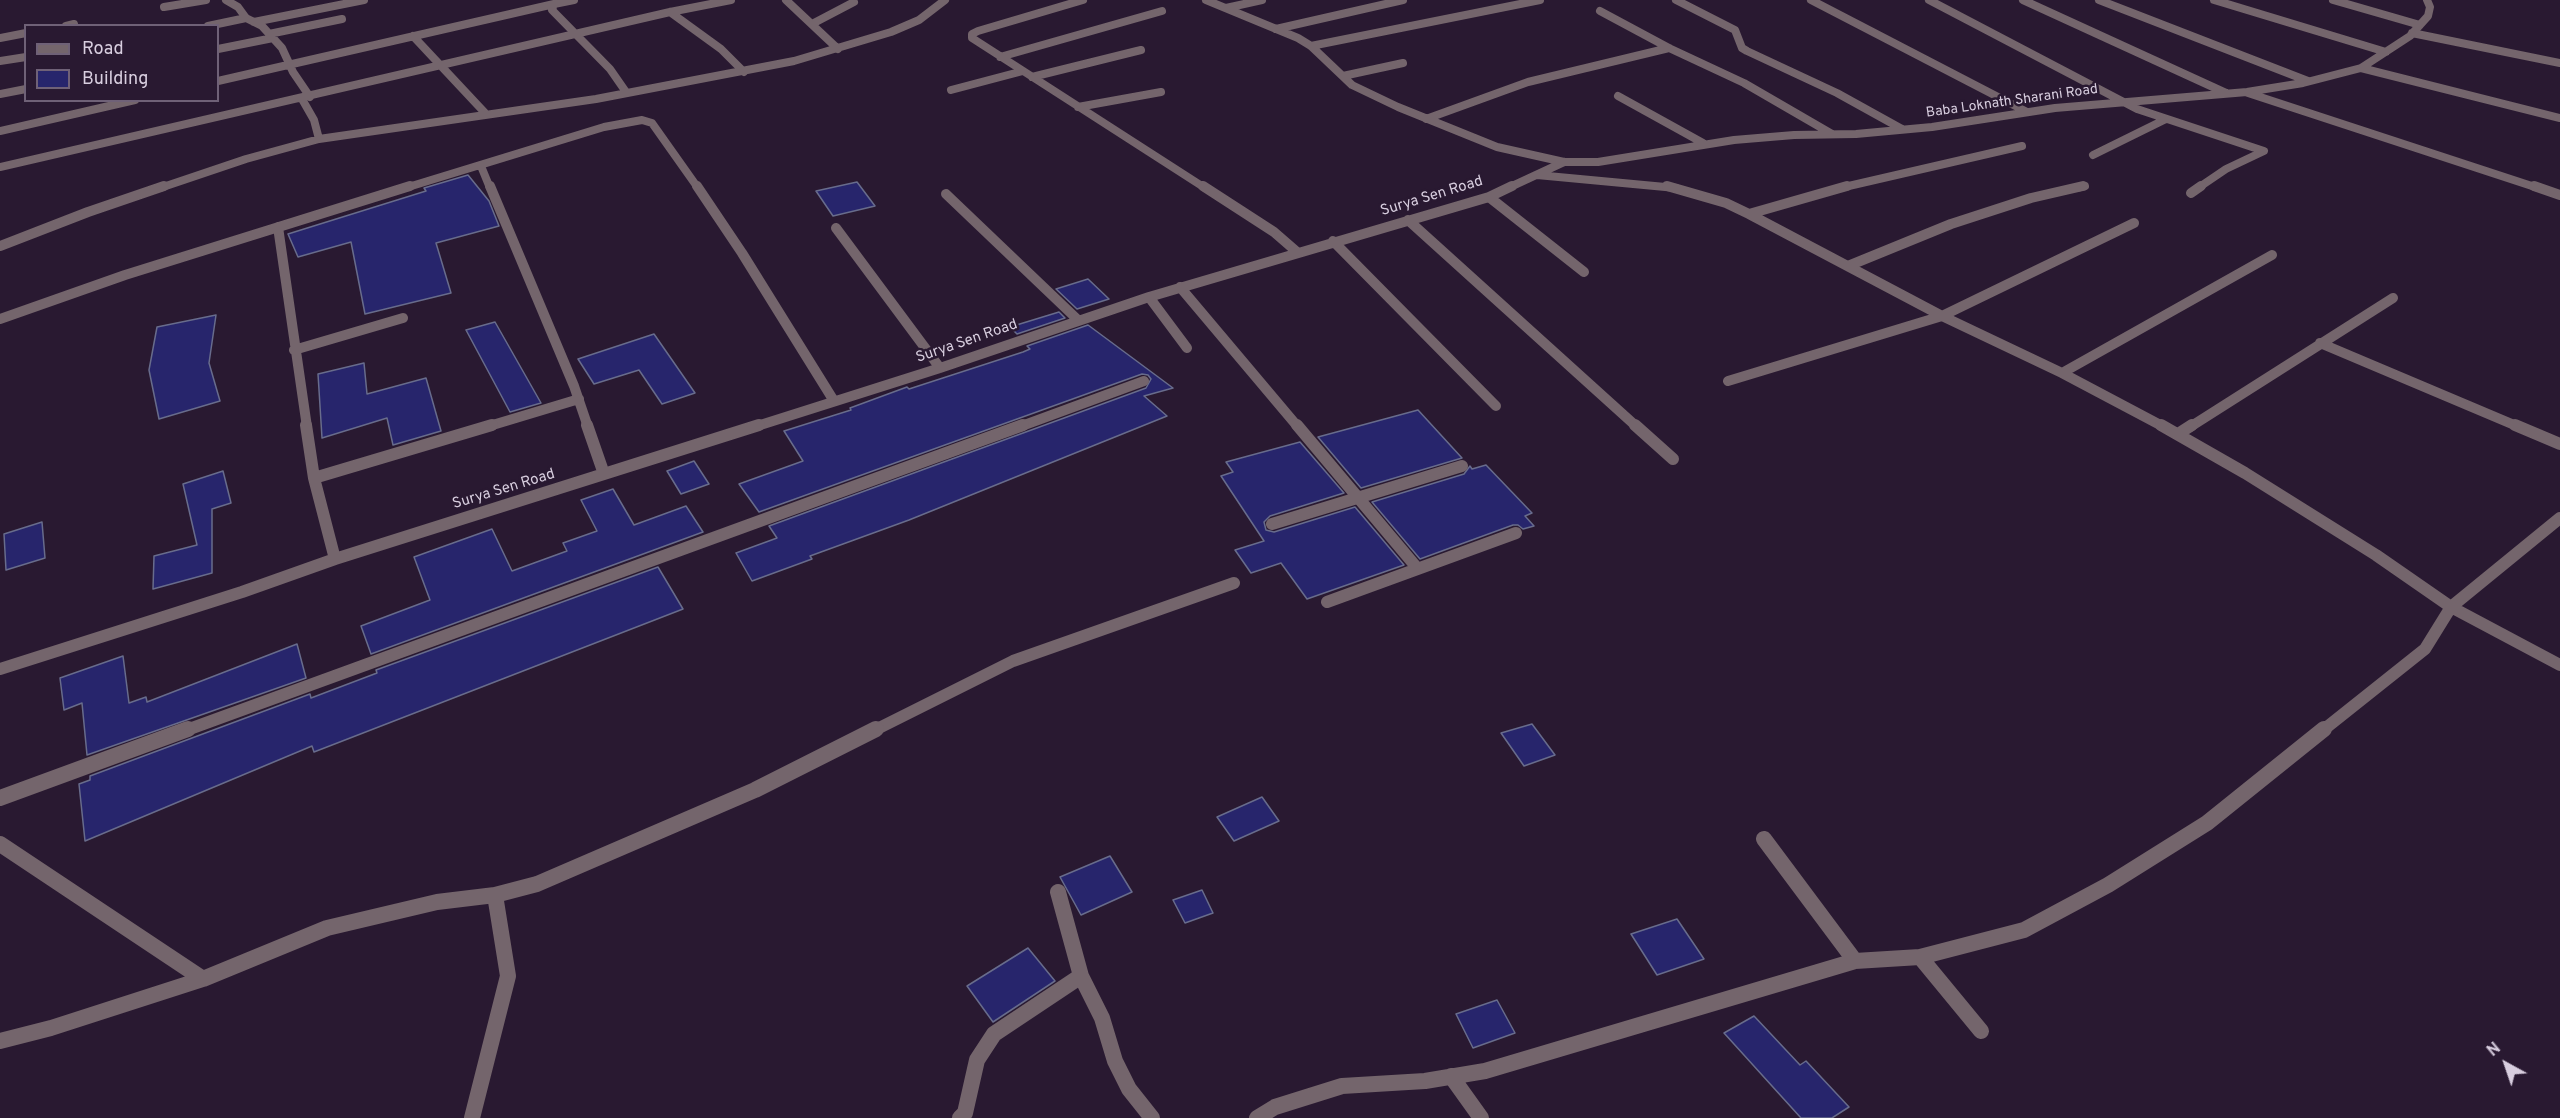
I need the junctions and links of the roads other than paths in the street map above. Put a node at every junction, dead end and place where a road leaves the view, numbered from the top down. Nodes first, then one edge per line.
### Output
1 (206, 0) edge
2 (226, 0) edge
3 (364, 0) edge
4 (574, 0) edge
5 (731, 0) edge
6 (786, 0) edge
7 (945, 0) edge
8 (1083, 0) edge
9 (1206, 0) edge
10 (1262, 0) edge
11 (1403, 0) edge
12 (1540, 0) edge
13 (1677, 0) edge
14 (1811, 0) edge
15 (1929, 0) edge
16 (2023, 0) edge
17 (2099, 0) edge
18 (2214, 0) edge
19 (2333, 0) edge
20 (193, 1) edge
21 (2426, 1) edge
22 (854, 2) dead end
23 (554, 4) junction
24 (164, 7) dead end
25 (1225, 8) junction
26 (1162, 11) dead end
27 (1600, 11) dead end
28 (670, 12) junction
29 (342, 19) dead end
30 (250, 20) junction
31 (219, 24) edge
32 (812, 24) junction
33 (2420, 25) junction
34 (1276, 29) junction
35 (24, 33) edge
36 (2412, 33) junction
37 (575, 34) junction
38 (271, 36) junction
39 (413, 36) junction
40 (0, 38) edge
41 (1311, 46) junction
42 (1669, 48) junction
43 (219, 49) edge
44 (838, 49) junction
45 (1141, 50) dead end
46 (2386, 52) junction
47 (24, 57) edge
48 (1000, 57) junction
49 (0, 61) edge
50 (289, 63) junction
51 (1402, 63) dead end
52 (2560, 63) edge
53 (441, 65) junction
54 (2361, 68) junction
55 (1023, 71) junction
56 (744, 72) junction
57 (1343, 76) junction
58 (1032, 77) junction
59 (219, 81) edge
60 (2310, 81) junction
61 (24, 89) edge
62 (951, 90) dead end
63 (626, 92) junction
64 (1161, 92) dead end
65 (2247, 92) junction
66 (0, 94) edge
67 (2228, 94) junction
68 (1618, 96) dead end
69 (306, 98) junction
70 (2125, 101) junction
71 (126, 102) edge
72 (1078, 107) junction
73 (2027, 112) junction
74 (486, 114) junction
75 (2560, 118) edge
76 (1426, 119) junction
77 (2166, 119) junction
78 (1903, 129) junction
79 (0, 131) edge
80 (1833, 134) junction
81 (319, 139) junction
82 (1703, 143) junction
83 (2022, 146) dead end
84 (2093, 155) dead end
85 (1564, 162) junction
86 (481, 166) junction
87 (0, 167) edge
88 (1537, 175) junction
89 (2085, 186) dead end
90 (2191, 193) dead end
91 (946, 194) dead end
92 (2560, 195) edge
93 (1489, 197) junction
94 (1749, 214) junction
95 (1408, 220) junction
96 (2134, 223) dead end
97 (278, 227) junction
98 (836, 228) dead end
99 (1334, 242) junction
100 (0, 246) edge
101 (1297, 252) junction
102 (2272, 255) dead end
103 (1848, 266) junction
104 (1584, 272) dead end
105 (1180, 287) junction
106 (1149, 297) junction
107 (2393, 298) dead end
108 (1941, 316) junction
109 (403, 318) dead end
110 (0, 319) edge
111 (1078, 320) junction
112 (2320, 343) junction
113 (1187, 348) dead end
114 (294, 351) junction
115 (940, 368) junction
116 (2062, 373) junction
117 (1144, 381) dead end
118 (1728, 381) dead end
119 (579, 399) junction
120 (834, 401) junction
121 (1496, 406) dead end
122 (2178, 434) junction
123 (2560, 444) edge
124 (1673, 459) dead end
125 (1462, 466) dead end
126 (604, 474) junction
127 (314, 478) junction
128 (1356, 498) junction
129 (2560, 518) edge
130 (1272, 524) dead end
131 (1516, 533) dead end
132 (335, 559) junction
133 (1418, 568) junction
134 (1234, 583) dead end
135 (1327, 602) dead end
136 (2451, 607) junction
137 (2560, 665) edge
138 (0, 669) edge
139 (0, 798) edge
140 (1764, 838) dead end
141 (0, 844) edge
142 (1058, 892) dead end
143 (495, 895) junction
144 (1920, 957) junction
145 (1856, 961) junction
146 (1081, 976) junction
147 (203, 979) junction
148 (1981, 1031) dead end
149 (0, 1041) edge
150 (1451, 1076) junction
151 (472, 1118) edge
152 (960, 1118) edge
153 (1152, 1118) edge
154 (1257, 1118) edge
155 (1481, 1118) edge

1 - 20 street
2 - 30 street
3 - 30 street
4 - 23 street
5 - 28 street
6 - 32 street
7 - 44 street
8 - 48 street
9 - 25 street
10 - 25 street
11 - 34 street
12 - 41 street
13 - 78 street
14 - 73 street
15 - 70 street
16 - 67 street
17 - 60 street
18 - 46 street
19 - 33 street
20 - 24 street
21 - 33 street, Baba Loknath Sharani Road
22 - 32 street
23 - 37 street
23 - 39 street
25 - 34 street
26 - 48 street
27 - 42 street
28 - 37 street
28 - 56 street
29 - 38 street
30 - 31 street
30 - 38 street
32 - 44 street
33 - 36 street, Baba Loknath Sharani Road
34 - 41 street
35 - 40 street
36 - 46 street, Baba Loknath Sharani Road
36 - 52 street
37 - 53 street
37 - 63 street
38 - 43 street
38 - 50 street
39 - 50 street
39 - 53 street
41 - 57 street
42 - 76 street
42 - 80 street
44 - 56 street
45 - 58 street
46 - 54 street, Baba Loknath Sharani Road
47 - 49 street
48 - 55 street
50 - 59 street
50 - 69 street
51 - 57 street
53 - 69 street
53 - 74 street
54 - 60 street, Baba Loknath Sharani Road
54 - 75 street
55 - 58 street
55 - 62 street
56 - 63 street
57 - 76 street
58 - 72 street
60 - 65 street, Baba Loknath Sharani Road
61 - 66 street
63 - 74 street
64 - 72 street
65 - 67 street, Baba Loknath Sharani Road
65 - 92 street
67 - 70 street, Baba Loknath Sharani Road
68 - 82 street
69 - 81 street
69 - 87 street
70 - 73 street, Baba Loknath Sharani Road
70 - 77 street
71 - 79 street
72 - 101 street
73 - 78 street, Baba Loknath Sharani Road
74 - 81 street
76 - 85 street
77 - 84 street
77 - 90 street
78 - 80 street, Baba Loknath Sharani Road
80 - 82 street, Baba Loknath Sharani Road
81 - 100 street
82 - 85 street, Baba Loknath Sharani Road
83 - 94 street
85 - 88 street, Surya Sen Road
86 - 97 street
86 - 119 street
86 - 120 street
88 - 93 street, Surya Sen Road
88 - 94 street
89 - 103 street
91 - 111 street
93 - 95 street, Surya Sen Road
93 - 104 street
94 - 103 street
95 - 99 street, Surya Sen Road
95 - 124 street
96 - 108 street
97 - 110 street
97 - 114 street
98 - 115 street
99 - 101 street, Surya Sen Road
99 - 121 street
101 - 105 street, Surya Sen Road
102 - 116 street
103 - 108 street
105 - 106 street, Surya Sen Road
105 - 128 street
106 - 111 street, Surya Sen Road
106 - 113 street
107 - 112 street
108 - 116 street
108 - 118 street
109 - 114 street
111 - 115 street, Surya Sen Road
112 - 122 street
112 - 123 street
114 - 127 street
115 - 120 street, Surya Sen Road
116 - 122 street
117 - 139 street
119 - 126 street
119 - 127 street
120 - 126 street, Surya Sen Road
122 - 136 street
125 - 128 street
126 - 132 street, Surya Sen Road
127 - 132 street
128 - 130 street
128 - 133 street
129 - 136 street
131 - 133 street
132 - 138 street, Surya Sen Road
133 - 135 street
134 - 143 street
136 - 137 street
136 - 144 street
140 - 145 street
141 - 147 street
142 - 146 street
143 - 147 street
143 - 151 street
144 - 145 street
144 - 148 street
145 - 150 street
146 - 152 street
146 - 153 street
147 - 149 street
150 - 154 street
150 - 155 street

